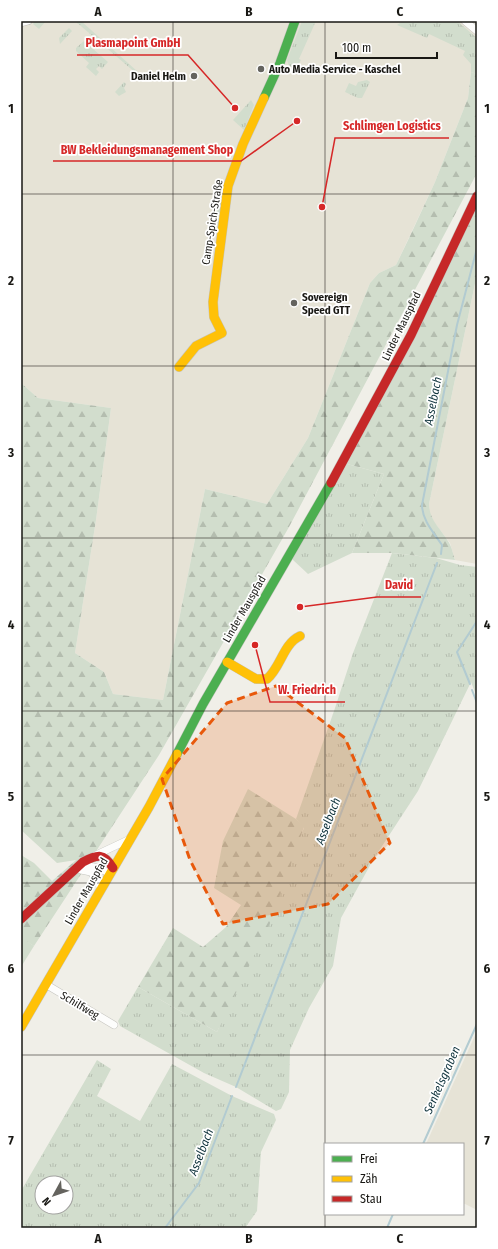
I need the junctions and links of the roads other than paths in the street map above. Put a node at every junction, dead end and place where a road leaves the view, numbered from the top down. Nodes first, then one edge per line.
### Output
1 (28, 21) edge
2 (294, 21) edge
3 (465, 21) edge
4 (21, 23) edge
5 (477, 31) edge
6 (477, 196) edge
7 (179, 367) dead end
8 (300, 636) dead end
9 (228, 662) junction
10 (131, 837) junction
11 (90, 857) junction
12 (77, 870) junction
13 (111, 871) junction
14 (68, 874) junction
15 (101, 889) junction
16 (21, 919) edge
17 (47, 985) junction
18 (114, 1025) dead end
19 (21, 1027) edge

1 - 4 street
2 - 7 street, Camp-Spich-Straße
3 - 5 street
6 - 9 street, Linder Mauspfad
8 - 9 street
9 - 10 street, Linder Mauspfad
10 - 11 street
10 - 13 street, Linder Mauspfad
11 - 13 street
11 - 14 street
12 - 13 street
12 - 14 street
12 - 15 street
13 - 15 street, Linder Mauspfad
14 - 16 street
15 - 17 street, Linder Mauspfad
17 - 18 street, Schilfweg
17 - 19 street, Linder Mauspfad

